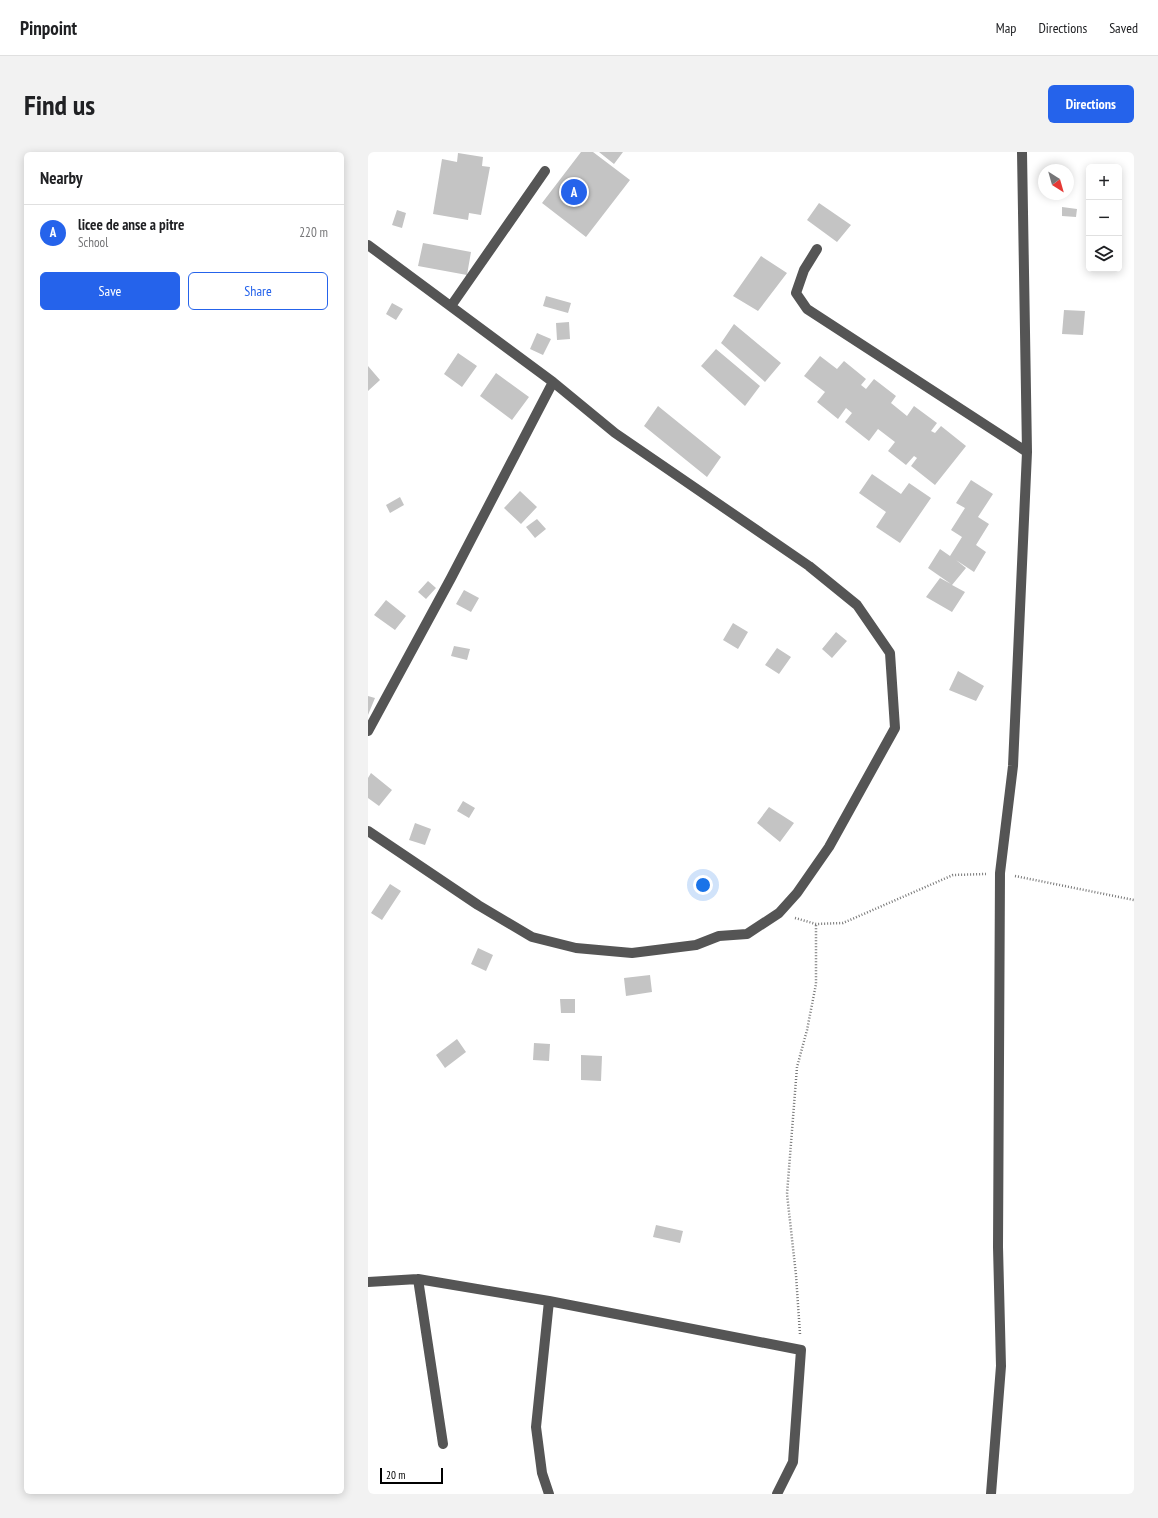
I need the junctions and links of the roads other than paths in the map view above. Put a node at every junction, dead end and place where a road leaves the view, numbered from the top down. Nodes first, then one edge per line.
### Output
1 (1022, 152) edge
2 (544, 171) dead end
3 (368, 245) edge
4 (817, 249) dead end
5 (451, 306) junction
6 (553, 382) junction
7 (1028, 452) junction
8 (368, 731) edge
9 (368, 830) edge
10 (418, 1279) junction
11 (368, 1282) edge
12 (549, 1301) junction
13 (443, 1444) dead end
14 (549, 1494) edge
15 (777, 1494) edge
16 (991, 1494) edge

1 - 7 street
2 - 5 street
3 - 5 street
4 - 7 street
5 - 6 street
6 - 8 street
6 - 9 street
7 - 16 street
10 - 11 street
10 - 12 street
10 - 13 street
12 - 14 street
12 - 15 street

